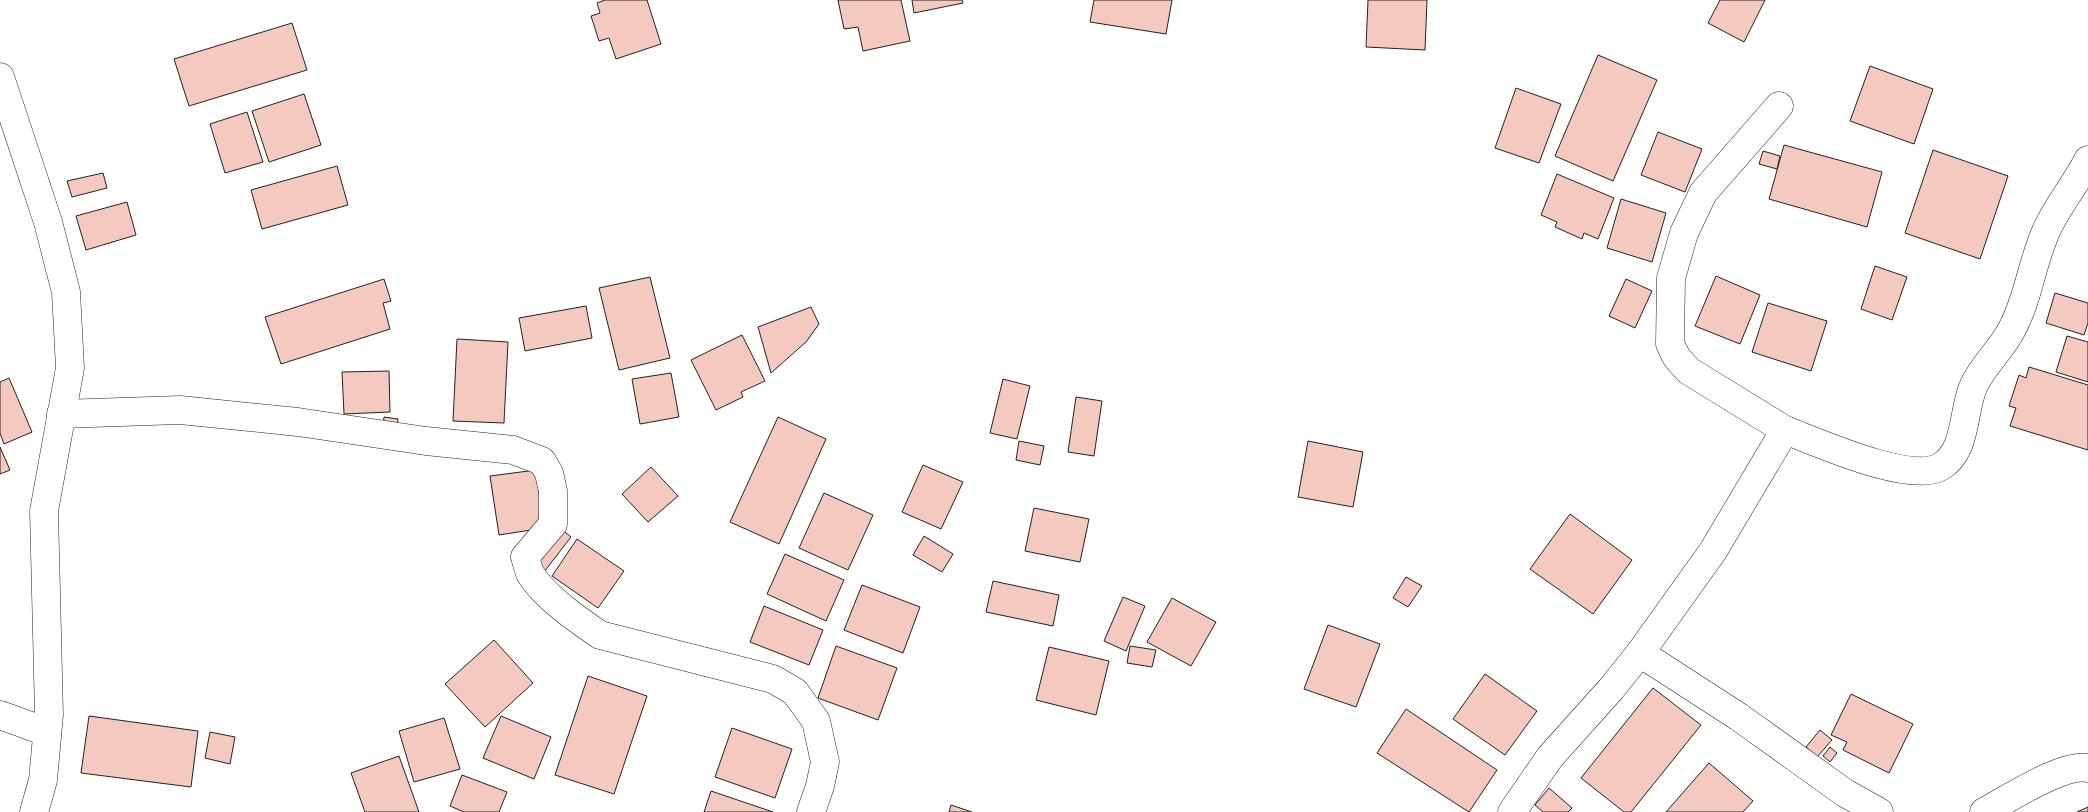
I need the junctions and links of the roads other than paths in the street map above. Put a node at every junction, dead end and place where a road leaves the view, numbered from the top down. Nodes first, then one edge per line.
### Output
1 (0, 76) edge
2 (1779, 106) dead end
3 (2088, 160) edge
4 (61, 414) junction
5 (1785, 430) junction
6 (1640, 653) junction
7 (0, 715) edge
8 (47, 732) junction
9 (2088, 768) edge
10 (34, 812) edge
11 (811, 812) edge
12 (1512, 812) edge
13 (1879, 812) edge
14 (1984, 812) edge

1 - 4 street
2 - 5 street
3 - 5 street
4 - 8 street
4 - 11 street
5 - 6 street
6 - 12 street
6 - 13 street
7 - 8 street
8 - 10 street
9 - 14 street

